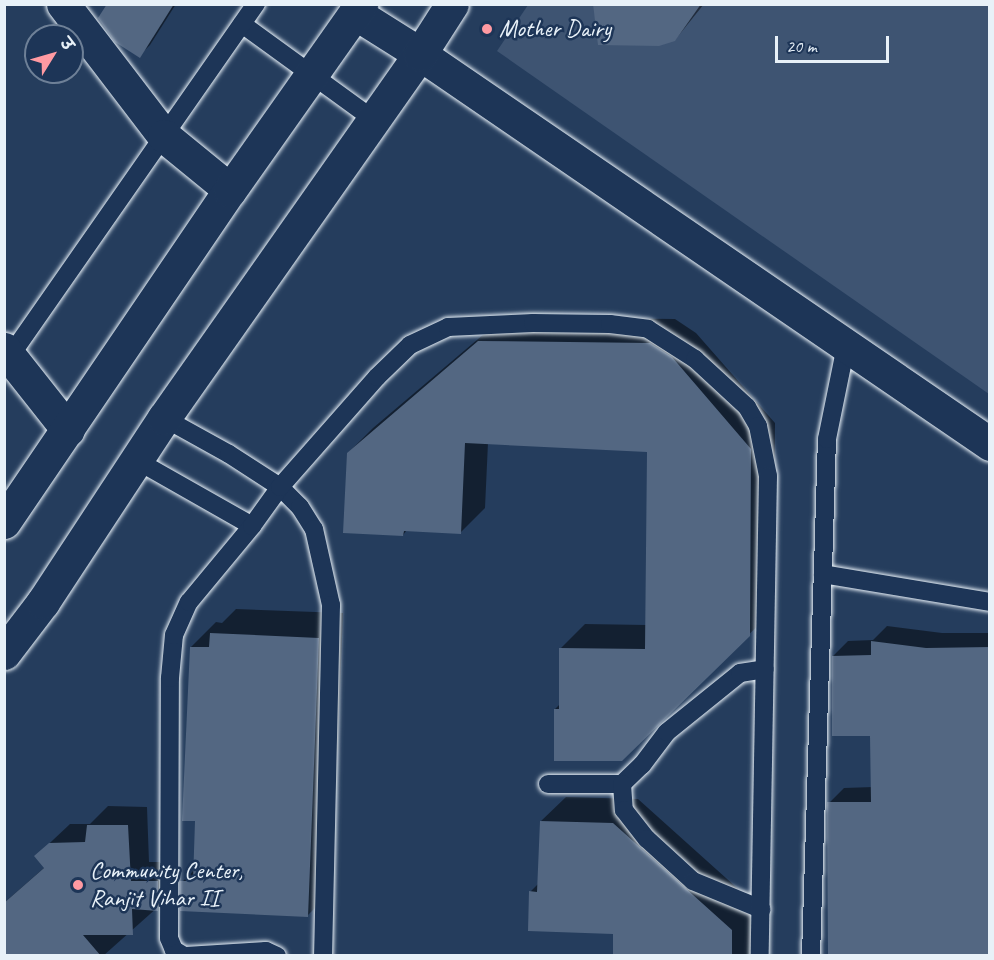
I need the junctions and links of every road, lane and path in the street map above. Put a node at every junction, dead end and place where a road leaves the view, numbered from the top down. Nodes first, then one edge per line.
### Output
1 (63, 4) edge
2 (256, 4) edge
3 (452, 4) edge
4 (358, 9) edge
5 (242, 24) junction
6 (420, 54) junction
7 (311, 75) junction
8 (374, 120) junction
9 (164, 136) junction
10 (230, 190) junction
11 (846, 346) junction
12 (6, 357) edge
13 (164, 418) junction
14 (68, 430) junction
15 (990, 444) edge
16 (136, 460) junction
17 (280, 487) junction
18 (4, 522) edge
19 (252, 526) junction
20 (823, 574) junction
21 (990, 602) edge
22 (4, 653) edge
23 (765, 669) junction
24 (548, 784) dead end
25 (622, 784) junction
26 (761, 909) junction
27 (179, 954) edge
28 (277, 956) edge
29 (323, 956) edge
30 (760, 956) edge
31 (810, 956) edge

1 - 9 street
2 - 5 lane
3 - 6 street
4 - 6 street
4 - 7 street
5 - 7 lane
5 - 9 lane
6 - 8 street
6 - 11 street
7 - 8 lane
7 - 10 street
8 - 13 street
9 - 10 street
9 - 12 lane
10 - 14 street
11 - 15 street
11 - 20 lane
12 - 14 street
13 - 16 street
13 - 17 lane
14 - 18 street
16 - 19 lane
16 - 22 street
17 - 19 lane
17 - 23 lane
17 - 29 lane
19 - 27 lane
20 - 21 lane
20 - 31 lane
23 - 25 lane
23 - 26 lane
24 - 25 lane
25 - 26 lane
26 - 30 lane
27 - 28 lane

